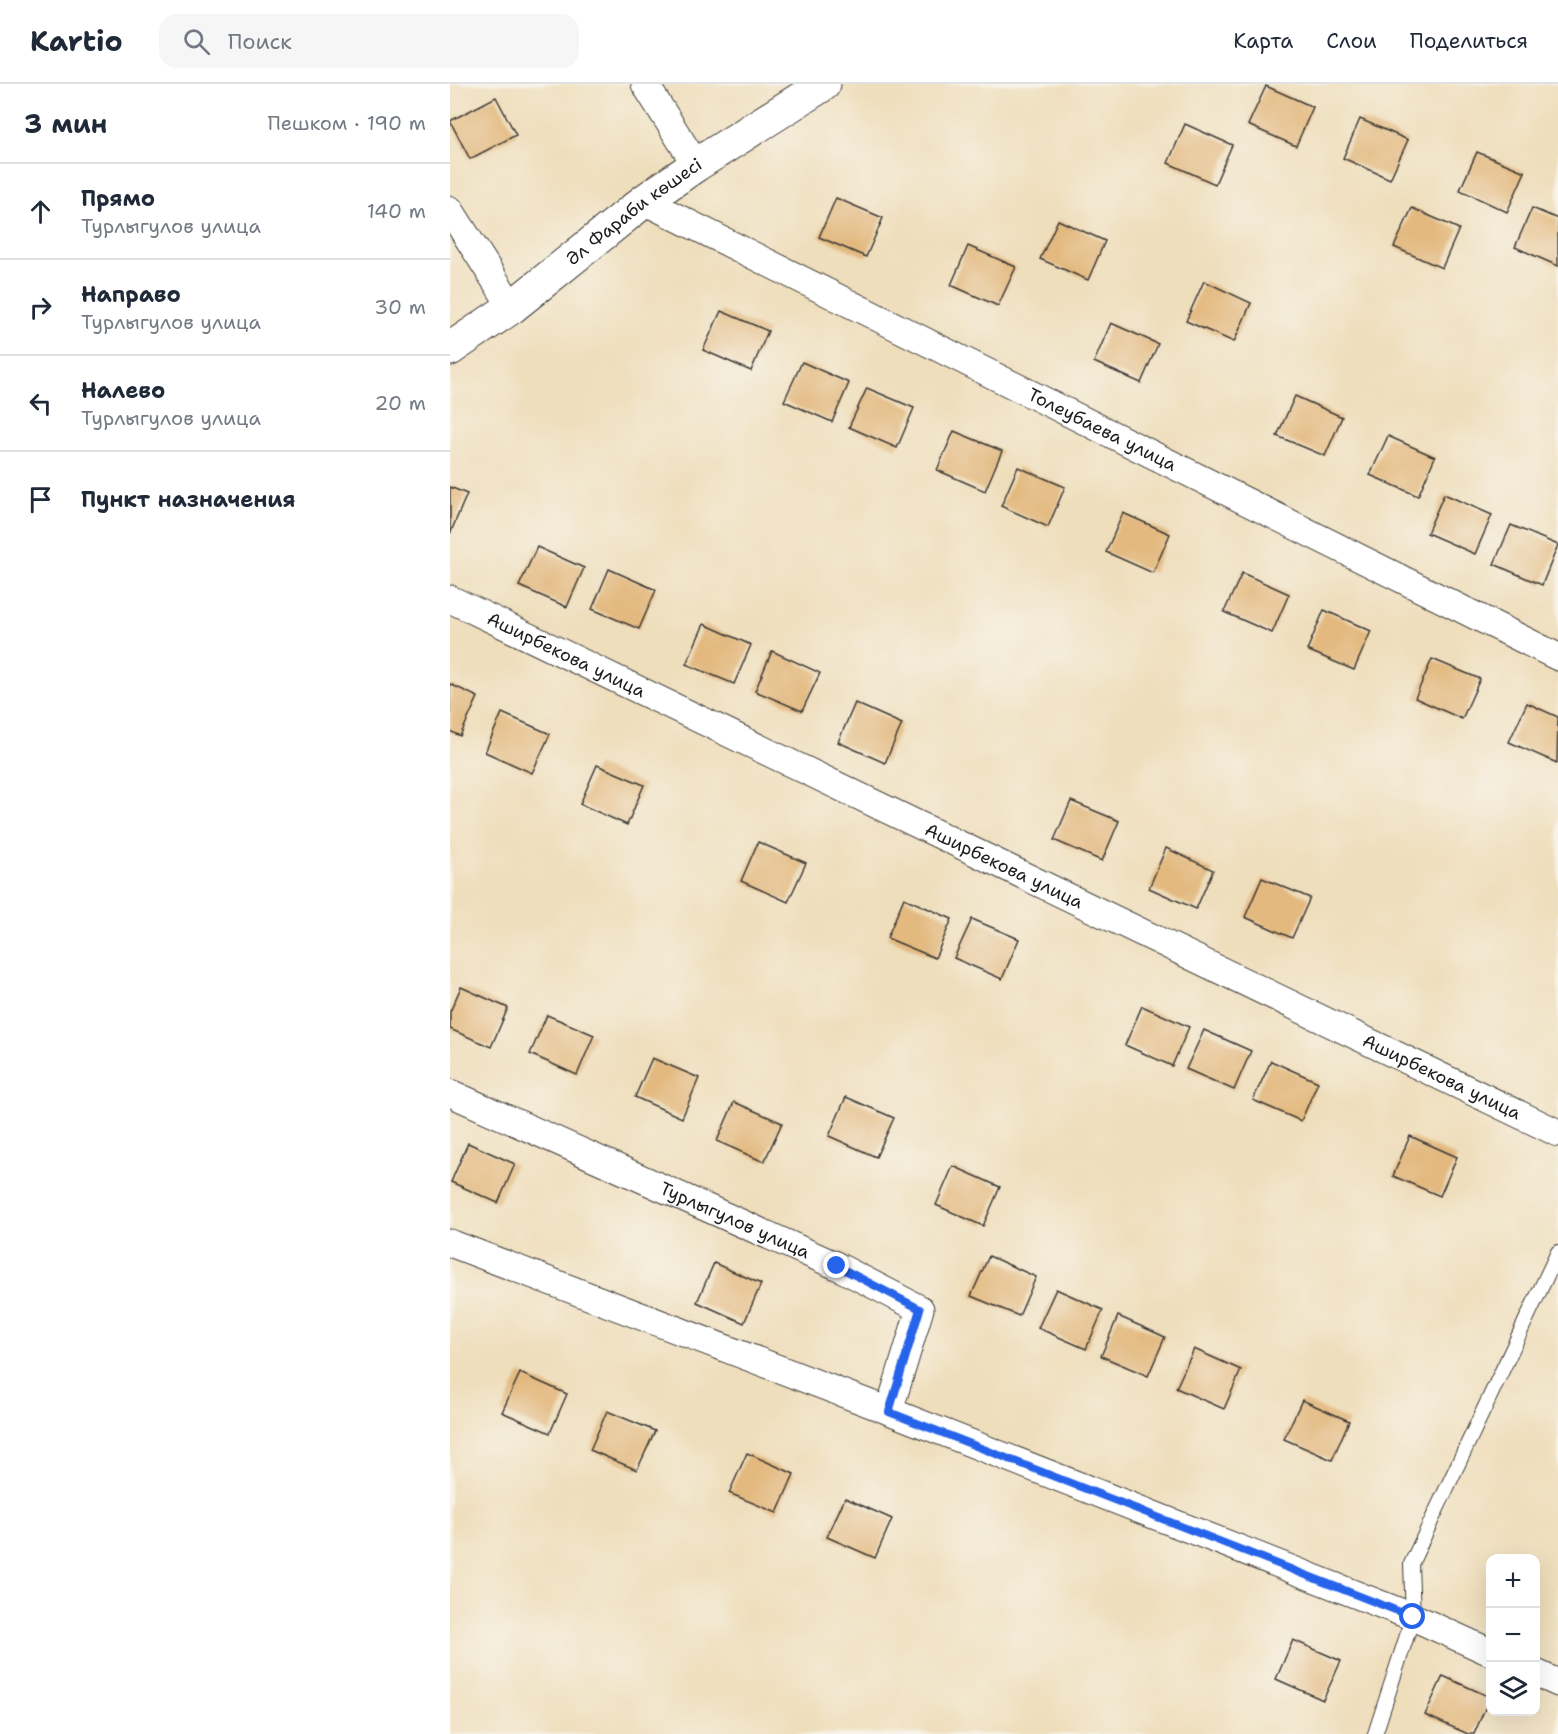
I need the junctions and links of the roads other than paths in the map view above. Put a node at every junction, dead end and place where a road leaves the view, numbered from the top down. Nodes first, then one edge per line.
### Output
1 (645, 84) edge
2 (824, 84) edge
3 (696, 165) junction
4 (644, 201) junction
5 (450, 210) edge
6 (512, 307) junction
7 (450, 349) edge
8 (450, 599) edge
9 (1558, 657) edge
10 (450, 1093) edge
11 (1558, 1133) edge
12 (450, 1244) edge
13 (1558, 1252) edge
14 (889, 1412) junction
15 (1413, 1617) junction
16 (1486, 1650) edge
17 (1540, 1675) edge
18 (1558, 1683) edge
19 (1375, 1734) edge

1 - 3 street
2 - 3 street, Әл Фараби көшесі
3 - 4 street, Әл Фараби көшесі
4 - 6 street, Әл Фараби көшесі
4 - 9 street, Толеубаева улица
5 - 6 street
6 - 7 street, Әл Фараби көшесі
8 - 11 street, Аширбекова улица
10 - 14 street, Турлыгулов улица
12 - 14 street
13 - 15 lane
14 - 15 street
15 - 16 street
15 - 19 lane
17 - 18 street

